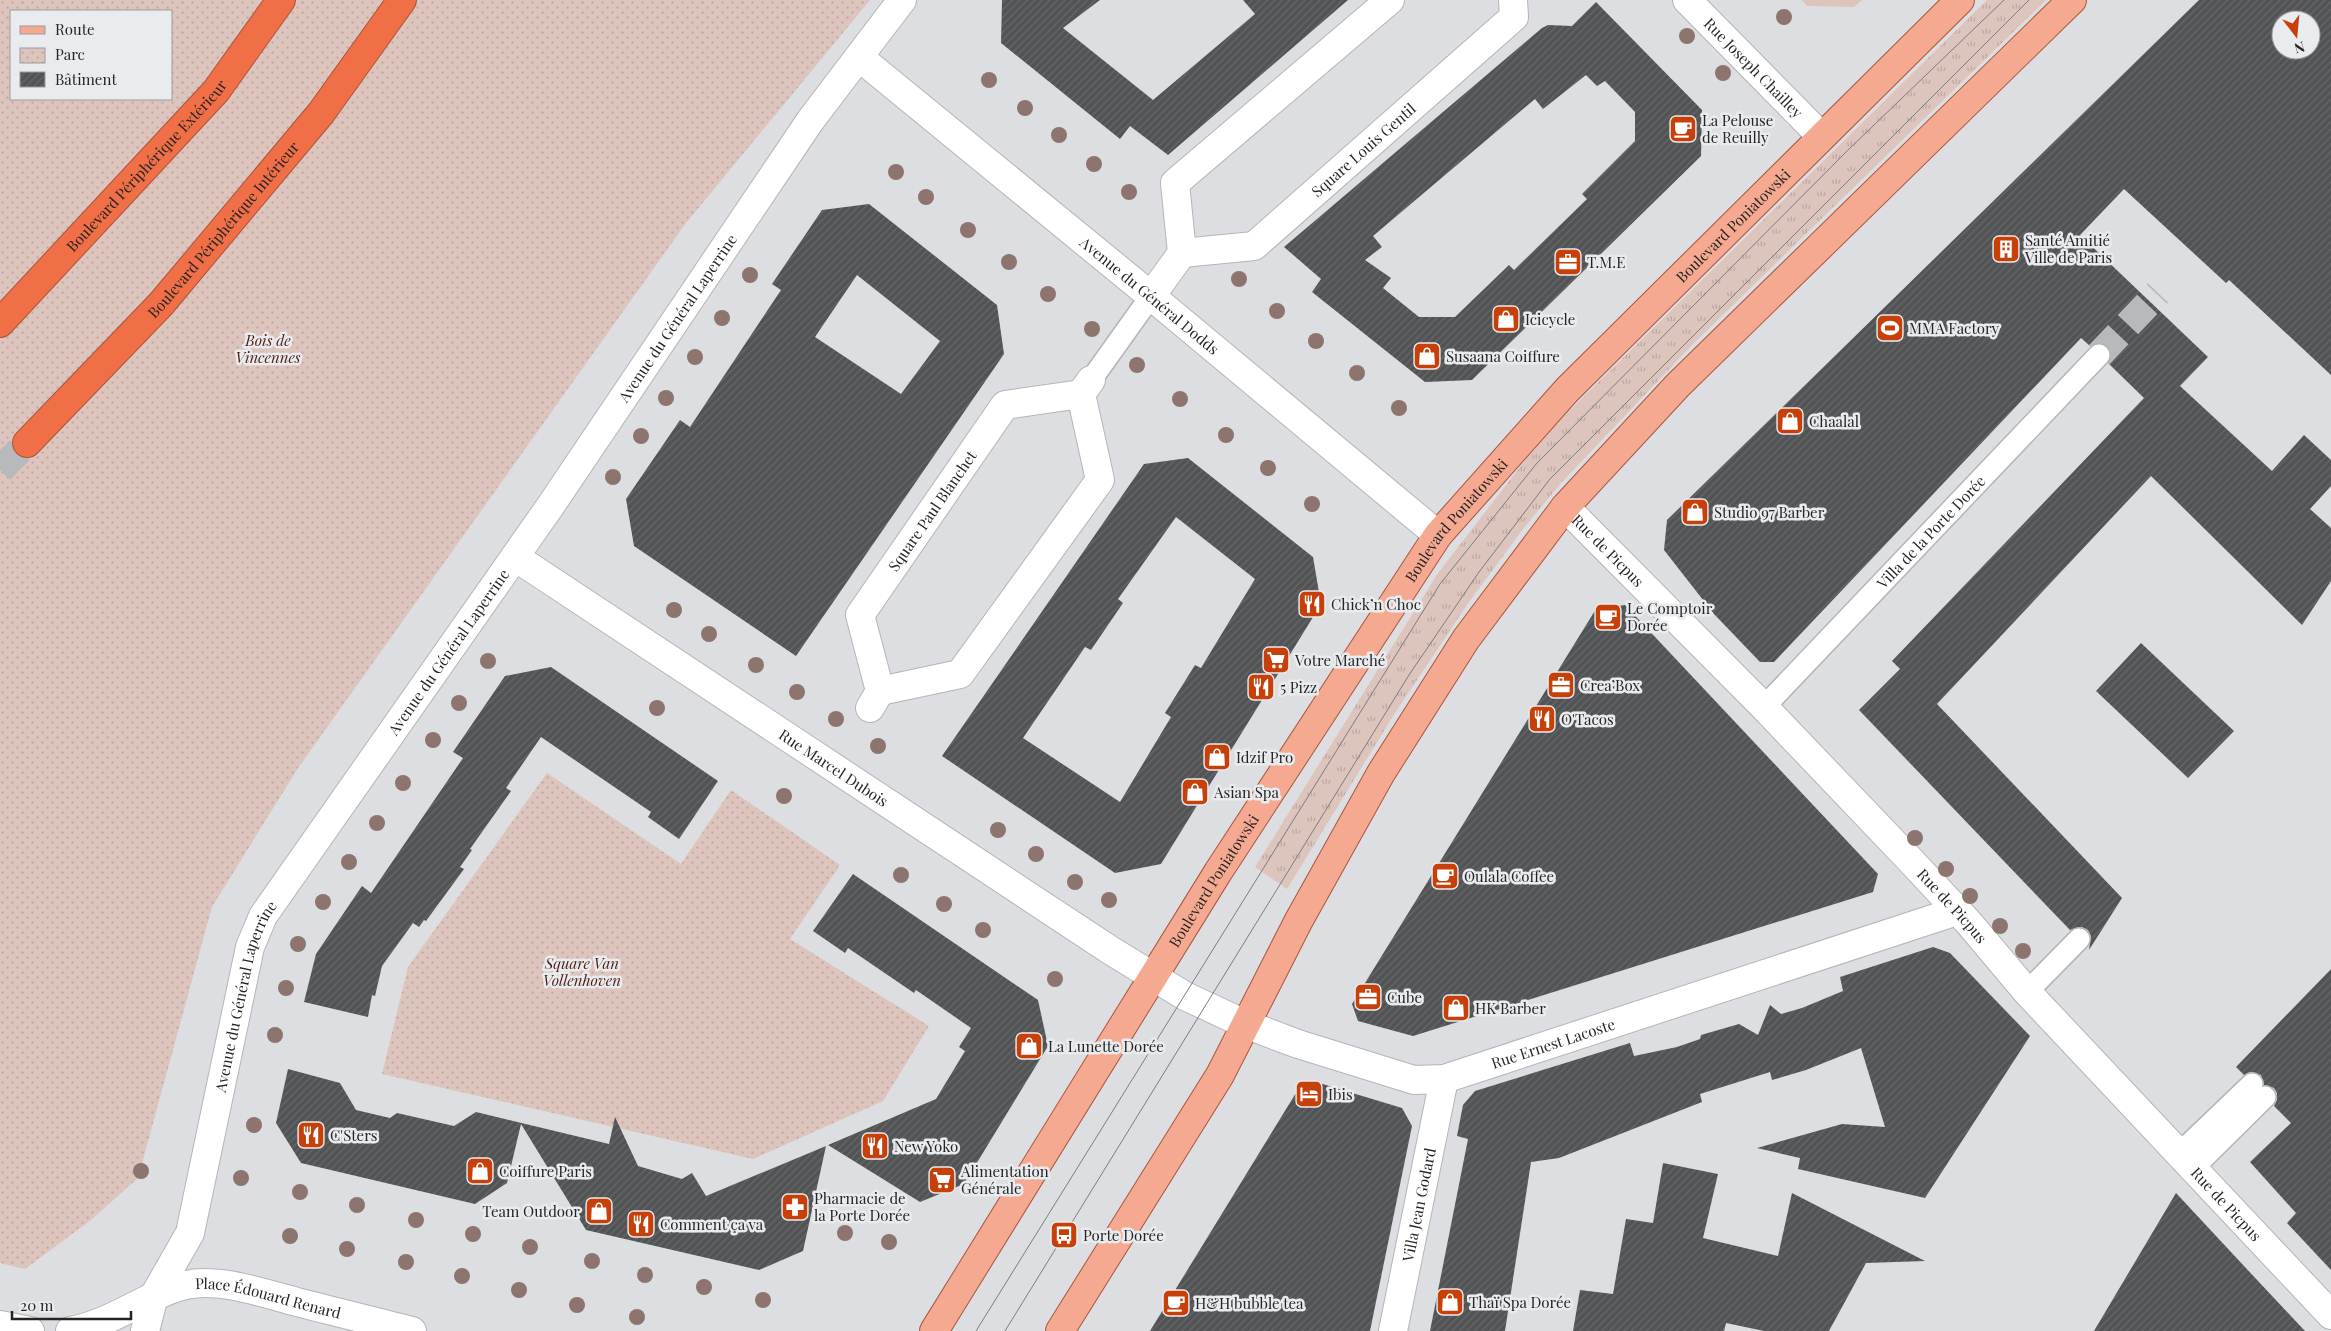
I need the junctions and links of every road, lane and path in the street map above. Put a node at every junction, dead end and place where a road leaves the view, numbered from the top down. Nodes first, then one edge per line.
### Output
1 (281, 0) edge
2 (402, 0) edge
3 (902, 0) edge
4 (1390, 0) edge
5 (1513, 0) edge
6 (1687, 0) edge
7 (1960, 0) edge
8 (2072, 0) edge
9 (859, 58) junction
10 (1821, 136) junction
11 (1182, 253) junction
12 (1151, 296) junction
13 (0, 323) edge
14 (2099, 355) tunnel mouth
15 (1086, 387) junction
16 (27, 443) tunnel mouth
17 (1565, 507) junction
18 (1438, 535) junction
19 (515, 557) junction
20 (1764, 707) junction
21 (1957, 911) junction
22 (2079, 939) dead end
23 (1154, 978) junction
24 (2027, 992) junction
25 (1245, 1024) junction
26 (1444, 1079) junction
27 (2259, 1090) dead end
28 (2186, 1161) junction
29 (154, 1296) junction
30 (2331, 1315) edge
31 (0, 1325) edge
32 (30, 1331) edge
33 (70, 1331) edge
34 (146, 1331) edge
35 (412, 1331) edge
36 (934, 1331) edge
37 (1060, 1331) edge
38 (1393, 1331) edge

1 - 13 highway, Boulevard Périphérique Extérieur
2 - 16 highway, Boulevard Périphérique Intérieur
3 - 9 street, Avenue du Général Laperrine
4 - 11 street
5 - 11 street, Square Louis Gentil
6 - 10 street, Rue Joseph Chailley
7 - 10 main road, Boulevard Poniatowski
8 - 17 main road
9 - 12 street, Avenue du Général Dodds
9 - 19 street, Avenue du Général Laperrine
10 - 18 main road, Boulevard Poniatowski
11 - 12 street
12 - 15 lane
12 - 18 street, Avenue du Général Dodds
14 - 20 lane, Villa de la Porte Dorée
15 - 15 street, Square Paul Blanchet
17 - 20 street, Rue de Picpus
17 - 25 main road
18 - 23 main road, Boulevard Poniatowski
19 - 23 street, Rue Marcel Dubois
19 - 29 street, Avenue du Général Laperrine
20 - 21 street, Rue de Picpus
21 - 24 street, Rue de Picpus
21 - 26 street, Rue Ernest Lacoste
22 - 24 lane
23 - 25 street, Rue Ernest Lacoste
23 - 36 main road, Boulevard Poniatowski
24 - 28 street, Rue de Picpus
25 - 26 street, Rue Ernest Lacoste
25 - 37 main road
26 - 38 street, Villa Jean Godard
27 - 28 lane
28 - 30 street, Rue de Picpus
29 - 33 street, Place Édouard Renard
29 - 34 street
29 - 35 street, Place Édouard Renard
31 - 32 street

